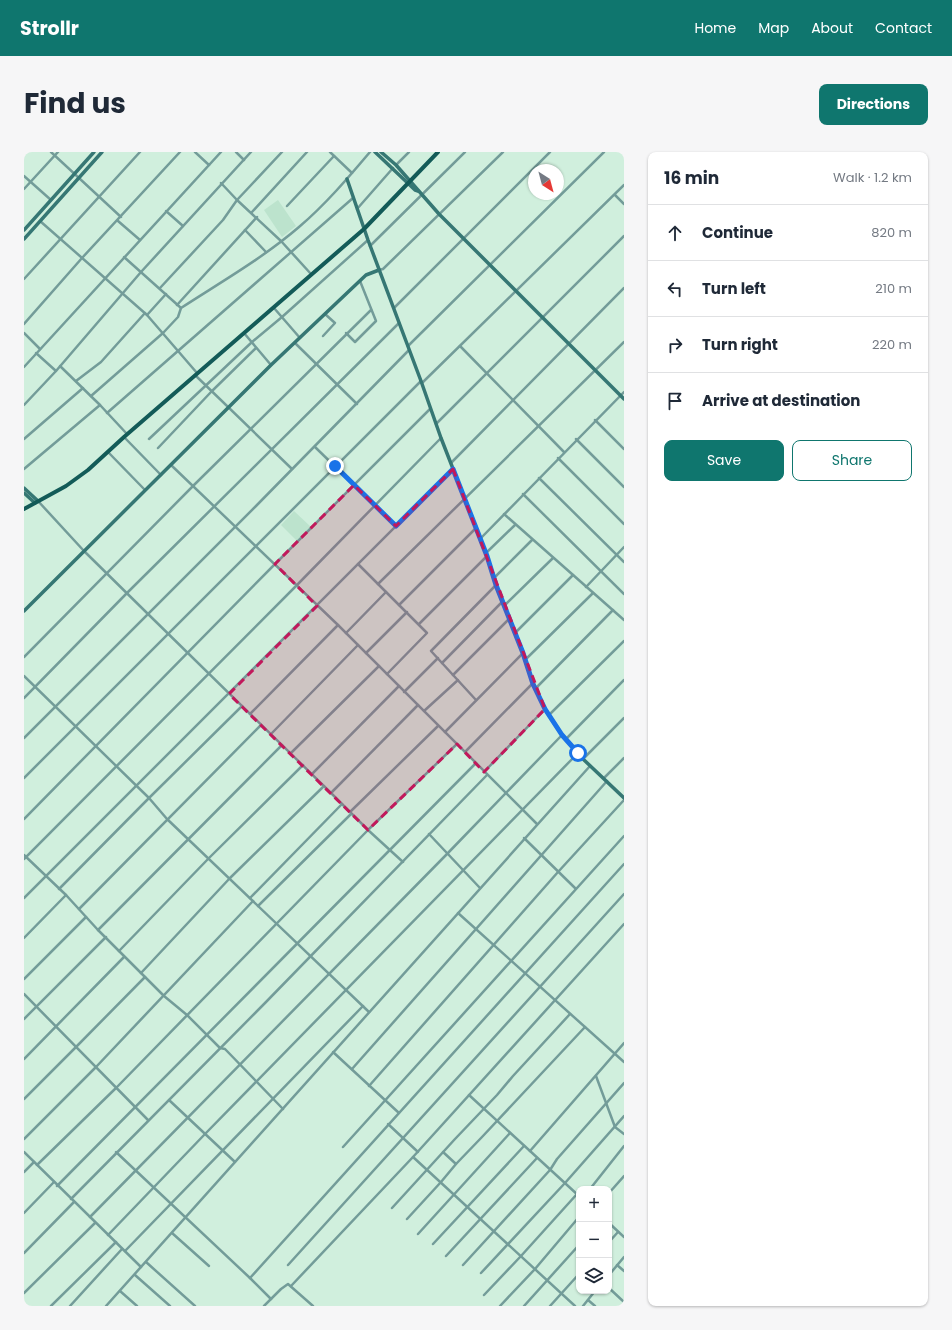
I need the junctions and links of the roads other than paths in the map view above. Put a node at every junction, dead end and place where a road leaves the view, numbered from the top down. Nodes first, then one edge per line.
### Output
1 (51, 152) edge
2 (58, 152) edge
3 (94, 152) edge
4 (102, 152) edge
5 (140, 152) edge
6 (180, 152) edge
7 (195, 152) edge
8 (221, 152) edge
9 (236, 152) edge
10 (251, 152) edge
11 (282, 152) edge
12 (307, 152) edge
13 (330, 152) edge
14 (370, 152) edge
15 (375, 152) edge
16 (381, 152) edge
17 (409, 152) edge
18 (438, 152) edge
19 (465, 152) edge
20 (502, 152) edge
21 (550, 152) edge
22 (604, 152) edge
23 (55, 155) junction
24 (334, 156) junction
25 (244, 160) junction
26 (209, 165) junction
27 (394, 167) junction
28 (352, 173) junction
29 (75, 174) junction
30 (24, 176) edge
31 (79, 177) junction
32 (347, 179) junction
33 (30, 182) junction
34 (408, 182) junction
35 (221, 183) junction
36 (624, 185) edge
37 (24, 189) edge
38 (614, 194) junction
39 (422, 195) junction
40 (99, 196) junction
41 (353, 198) junction
42 (51, 200) junction
43 (237, 200) junction
44 (624, 204) edge
45 (287, 206) dead end
46 (357, 209) junction
47 (166, 211) junction
48 (252, 212) junction
49 (439, 214) junction
50 (121, 217) junction
51 (256, 217) junction
52 (118, 220) junction
53 (40, 221) junction
54 (183, 226) junction
55 (364, 229) junction
56 (24, 230) edge
57 (245, 230) junction
58 (624, 236) edge
59 (24, 239) edge
60 (60, 239) junction
61 (464, 239) junction
62 (140, 240) junction
63 (281, 240) junction
64 (368, 240) junction
65 (370, 246) junction
66 (266, 252) junction
67 (292, 252) junction
68 (124, 257) junction
69 (82, 258) junction
70 (490, 265) junction
71 (379, 270) junction
72 (141, 272) junction
73 (311, 274) junction
74 (105, 278) junction
75 (24, 279) edge
76 (360, 281) junction
77 (160, 288) junction
78 (624, 288) edge
79 (516, 291) junction
80 (122, 293) junction
81 (166, 294) junction
82 (177, 305) junction
83 (181, 308) junction
84 (274, 308) junction
85 (393, 309) junction
86 (371, 310) junction
87 (146, 314) junction
88 (325, 314) junction
89 (282, 317) junction
90 (542, 317) junction
91 (399, 323) junction
92 (24, 324) edge
93 (24, 333) edge
94 (163, 333) junction
95 (244, 333) junction
96 (346, 333) junction
97 (323, 336) dead end
98 (300, 338) junction
99 (252, 342) junction
100 (624, 342) edge
101 (295, 343) junction
102 (568, 343) junction
103 (460, 346) junction
104 (256, 348) junction
105 (408, 348) junction
106 (40, 349) junction
107 (179, 352) junction
108 (36, 353) junction
109 (316, 364) junction
110 (271, 365) junction
111 (24, 366) edge
112 (60, 366) junction
113 (595, 370) junction
114 (56, 371) junction
115 (487, 373) junction
116 (196, 374) junction
117 (76, 381) junction
118 (421, 382) junction
119 (337, 384) junction
120 (206, 386) junction
121 (83, 388) junction
122 (211, 392) junction
123 (624, 392) edge
124 (620, 395) junction
125 (91, 396) junction
126 (624, 399) edge
127 (513, 400) junction
128 (357, 404) junction
129 (24, 405) edge
130 (100, 405) junction
131 (228, 407) junction
132 (430, 409) junction
133 (107, 413) junction
134 (595, 420) junction
135 (436, 424) junction
136 (539, 426) junction
137 (251, 429) junction
138 (126, 436) junction
139 (441, 438) junction
140 (24, 439) edge
141 (149, 439) dead end
142 (576, 439) junction
143 (314, 447) junction
144 (158, 448) dead end
145 (271, 449) junction
146 (624, 449) edge
147 (108, 452) junction
148 (564, 452) junction
149 (558, 458) junction
150 (451, 463) junction
151 (171, 465) junction
152 (335, 466) junction
153 (24, 469) edge
154 (292, 469) junction
155 (453, 469) junction
156 (161, 475) junction
157 (539, 478) junction
158 (354, 485) junction
159 (193, 486) junction
160 (624, 487) edge
161 (24, 488) edge
162 (146, 491) junction
163 (24, 493) edge
164 (523, 494) junction
165 (464, 500) junction
166 (38, 503) junction
167 (375, 505) junction
168 (214, 506) junction
169 (24, 509) edge
170 (504, 514) junction
171 (624, 524) edge
172 (515, 525) junction
173 (235, 526) junction
174 (396, 526) junction
175 (476, 528) junction
176 (480, 539) junction
177 (532, 540) junction
178 (256, 546) junction
179 (624, 547) edge
180 (84, 551) junction
181 (486, 555) junction
182 (617, 555) junction
183 (553, 558) junction
184 (624, 562) edge
185 (275, 564) junction
186 (358, 564) junction
187 (601, 572) junction
188 (107, 574) junction
189 (573, 576) junction
190 (494, 578) junction
191 (378, 584) junction
192 (496, 585) junction
193 (296, 586) junction
194 (586, 587) junction
195 (386, 592) junction
196 (127, 593) junction
197 (593, 593) junction
198 (624, 594) edge
199 (503, 604) junction
200 (399, 605) junction
201 (317, 606) junction
202 (613, 610) junction
203 (24, 611) edge
204 (406, 612) junction
205 (148, 614) junction
206 (509, 619) junction
207 (624, 620) edge
208 (419, 624) junction
209 (338, 625) junction
210 (346, 633) junction
211 (168, 634) junction
212 (515, 634) junction
213 (624, 641) edge
214 (358, 645) junction
215 (523, 653) junction
216 (188, 654) junction
217 (366, 654) junction
218 (24, 657) edge
219 (438, 658) junction
220 (525, 660) junction
221 (442, 663) junction
222 (379, 666) junction
223 (209, 673) junction
224 (387, 674) junction
225 (453, 675) junction
226 (24, 676) edge
227 (458, 680) junction
228 (624, 680) edge
229 (533, 684) junction
230 (399, 686) junction
231 (35, 687) junction
232 (535, 688) junction
233 (404, 692) junction
234 (230, 694) junction
235 (24, 698) edge
236 (476, 700) junction
237 (418, 705) junction
238 (55, 706) junction
239 (242, 706) junction
240 (545, 709) junction
241 (424, 711) junction
242 (250, 714) junction
243 (549, 715) junction
244 (624, 718) edge
245 (262, 725) junction
246 (75, 726) junction
247 (438, 726) junction
248 (445, 732) junction
249 (271, 734) junction
250 (562, 735) junction
251 (24, 738) edge
252 (566, 739) junction
253 (457, 744) junction
254 (282, 745) junction
255 (96, 746) junction
256 (465, 752) junction
257 (578, 753) junction
258 (291, 754) junction
259 (624, 758) edge
260 (583, 759) junction
261 (476, 763) junction
262 (303, 765) junction
263 (116, 766) junction
264 (590, 766) junction
265 (484, 772) junction
266 (312, 774) junction
267 (487, 774) junction
268 (24, 778) edge
269 (605, 780) junction
270 (137, 786) junction
271 (324, 786) junction
272 (331, 793) junction
273 (506, 793) junction
274 (148, 798) junction
275 (624, 798) edge
276 (342, 804) junction
277 (523, 810) junction
278 (350, 813) junction
279 (24, 819) edge
280 (167, 819) junction
281 (537, 824) junction
282 (368, 830) junction
283 (429, 834) junction
284 (624, 836) edge
285 (524, 838) junction
286 (189, 839) junction
287 (390, 851) junction
288 (447, 854) junction
289 (541, 855) junction
290 (25, 857) edge
291 (209, 858) junction
292 (402, 862) junction
293 (624, 864) edge
294 (463, 872) junction
295 (558, 872) junction
296 (46, 876) junction
297 (230, 878) junction
298 (480, 888) junction
299 (575, 888) junction
300 (59, 889) junction
301 (624, 894) edge
302 (66, 895) junction
303 (24, 898) edge
304 (250, 898) junction
305 (254, 901) junction
306 (258, 906) junction
307 (79, 909) junction
308 (458, 913) junction
309 (86, 917) junction
310 (277, 924) junction
311 (624, 924) edge
312 (476, 929) junction
313 (98, 930) junction
314 (24, 938) edge
315 (106, 938) junction
316 (298, 944) junction
317 (494, 945) junction
318 (120, 951) junction
319 (311, 956) junction
320 (124, 957) junction
321 (511, 961) junction
322 (141, 973) junction
323 (525, 973) junction
324 (329, 974) junction
325 (145, 976) junction
326 (24, 979) edge
327 (540, 987) junction
328 (346, 990) junction
329 (24, 994) edge
330 (164, 996) junction
331 (555, 1000) junction
332 (37, 1006) junction
333 (362, 1006) junction
334 (369, 1012) junction
335 (570, 1014) junction
336 (188, 1015) junction
337 (24, 1019) edge
338 (56, 1027) junction
339 (585, 1027) junction
340 (207, 1035) junction
341 (624, 1042) edge
342 (76, 1048) junction
343 (220, 1048) junction
344 (333, 1052) junction
345 (614, 1053) junction
346 (24, 1059) edge
347 (624, 1062) edge
348 (239, 1064) junction
349 (96, 1067) junction
350 (352, 1070) junction
351 (596, 1075) junction
352 (256, 1082) junction
353 (624, 1083) edge
354 (369, 1086) junction
355 (117, 1087) junction
356 (469, 1095) junction
357 (273, 1098) junction
358 (24, 1100) edge
359 (169, 1100) junction
360 (386, 1101) junction
361 (606, 1103) junction
362 (136, 1106) junction
363 (483, 1108) junction
364 (283, 1109) junction
365 (399, 1113) junction
366 (624, 1116) edge
367 (188, 1118) junction
368 (148, 1120) junction
369 (497, 1121) junction
370 (388, 1124) junction
371 (615, 1127) junction
372 (510, 1133) junction
373 (205, 1134) junction
374 (624, 1134) edge
375 (403, 1138) junction
376 (24, 1139) edge
377 (524, 1146) junction
378 (624, 1146) edge
379 (343, 1147) dead end
380 (223, 1150) junction
381 (530, 1151) junction
382 (24, 1152) edge
383 (116, 1152) junction
384 (418, 1152) junction
385 (443, 1152) junction
386 (413, 1157) junction
387 (537, 1158) junction
388 (34, 1162) junction
389 (235, 1162) junction
390 (456, 1164) junction
391 (37, 1165) junction
392 (427, 1169) junction
393 (135, 1170) junction
394 (550, 1170) junction
395 (24, 1172) edge
396 (624, 1176) edge
397 (54, 1182) junction
398 (441, 1182) junction
399 (565, 1183) junction
400 (58, 1186) junction
401 (592, 1186) edge
402 (153, 1188) junction
403 (612, 1190) edge
404 (576, 1193) edge
405 (454, 1195) junction
406 (576, 1197) edge
407 (71, 1199) junction
408 (74, 1202) junction
409 (171, 1205) junction
410 (468, 1207) junction
411 (392, 1208) dead end
412 (24, 1213) edge
413 (90, 1217) junction
414 (185, 1218) junction
415 (407, 1219) dead end
416 (481, 1219) junction
417 (576, 1221) edge
418 (95, 1223) junction
419 (612, 1227) edge
420 (495, 1232) junction
421 (618, 1232) junction
422 (172, 1233) junction
423 (418, 1234) dead end
424 (108, 1235) junction
425 (624, 1237) edge
426 (612, 1239) edge
427 (116, 1242) junction
428 (433, 1244) dead end
429 (508, 1244) junction
430 (576, 1248) edge
431 (122, 1249) junction
432 (125, 1251) junction
433 (24, 1253) edge
434 (446, 1256) dead end
435 (521, 1256) junction
436 (624, 1257) edge
437 (146, 1262) junction
438 (288, 1264) dead end
439 (463, 1265) dead end
440 (617, 1265) junction
441 (209, 1266) dead end
442 (142, 1267) junction
443 (535, 1269) junction
444 (612, 1271) edge
445 (624, 1271) edge
446 (481, 1274) dead end
447 (135, 1275) junction
448 (576, 1277) edge
449 (250, 1278) junction
450 (547, 1280) junction
451 (291, 1286) junction
452 (120, 1291) junction
453 (612, 1291) edge
454 (24, 1293) edge
455 (561, 1294) junction
456 (593, 1294) edge
457 (484, 1295) dead end
458 (270, 1299) junction
459 (588, 1300) junction
460 (624, 1302) edge
461 (51, 1306) edge
462 (70, 1306) edge
463 (108, 1306) edge
464 (137, 1306) edge
465 (170, 1306) edge
466 (195, 1306) edge
467 (264, 1306) edge
468 (313, 1306) edge
469 (500, 1306) edge
470 (524, 1306) edge
471 (550, 1306) edge
472 (575, 1306) edge
473 (583, 1306) edge
474 (595, 1306) edge

1 - 23 street
2 - 23 street
3 - 29 street
4 - 31 street
5 - 40 street
6 - 50 street
7 - 26 street
8 - 26 street
9 - 25 street
10 - 25 street
11 - 43 street
12 - 48 street
13 - 24 street
14 - 28 street
15 - 27 street
16 - 27 street
17 - 27 street
18 - 34 main road
19 - 39 street
20 - 49 street
21 - 61 street
22 - 70 street
23 - 29 street
23 - 33 street
24 - 28 street
24 - 45 street
25 - 35 street
26 - 47 street
27 - 34 street
27 - 46 street
28 - 32 street
29 - 31 street
29 - 42 street
30 - 33 street
31 - 40 street
31 - 53 street
32 - 41 street
32 - 63 street
33 - 37 street
33 - 42 street
34 - 39 street
34 - 55 main road
35 - 43 street
35 - 54 street
36 - 38 street
38 - 44 street
38 - 79 street
39 - 49 street
39 - 65 street
40 - 50 street
40 - 60 street
41 - 46 street
41 - 67 street
42 - 56 street
43 - 48 street
43 - 77 street
46 - 55 street
47 - 54 street
47 - 62 street
48 - 51 street
49 - 61 street
49 - 71 street
50 - 52 street
51 - 57 street
51 - 63 street
52 - 62 street
52 - 69 street
53 - 59 street
53 - 60 street
54 - 72 street
55 - 64 street
55 - 73 main road
57 - 66 street
57 - 82 street
58 - 90 street
60 - 69 street
60 - 75 street
61 - 70 street
61 - 85 street
62 - 68 street
63 - 66 street
63 - 67 street
64 - 65 street
64 - 89 street
65 - 71 street
66 - 83 street
67 - 73 street
67 - 107 street
68 - 72 street
68 - 74 street
69 - 74 street
69 - 92 street
70 - 79 street
70 - 105 street
71 - 76 street
71 - 85 street
72 - 77 street
72 - 80 street
73 - 84 main road
74 - 80 street
74 - 106 street
76 - 86 street
76 - 88 street
77 - 81 street
78 - 102 street
79 - 90 street
79 - 103 street
80 - 87 street
80 - 112 street
81 - 82 street
81 - 87 street
82 - 83 street
83 - 94 street
84 - 89 street
84 - 95 main road
85 - 91 street
86 - 96 street
86 - 96 street
87 - 94 street
87 - 117 street
88 - 97 street
88 - 98 street
89 - 98 street
89 - 99 street
90 - 102 street
90 - 115 street
91 - 105 street
91 - 119 street
93 - 106 street
94 - 107 street
94 - 125 street
95 - 99 street
95 - 116 main road
96 - 109 street
98 - 101 street
99 - 104 street
99 - 120 street
100 - 113 street
101 - 109 street
101 - 110 street
102 - 113 street
102 - 127 street
103 - 115 street
103 - 118 street
104 - 110 street
104 - 122 street
105 - 118 street
105 - 128 street
106 - 108 street
107 - 116 street
107 - 133 street
108 - 111 street
108 - 114 street
109 - 119 street
109 - 137 street
110 - 131 street
112 - 114 street
112 - 117 street
113 - 124 street
113 - 136 street
114 - 129 street
115 - 127 street
115 - 135 street
116 - 120 street
116 - 138 main road
117 - 121 street
118 - 132 street
118 - 152 street
119 - 128 street
119 - 145 street
120 - 122 street
120 - 141 street
121 - 125 street
121 - 140 street
122 - 131 street
122 - 144 street
123 - 124 street
124 - 126 street
124 - 134 street
125 - 130 street
127 - 136 street
127 - 150 street
128 - 143 street
130 - 133 street
130 - 153 street
131 - 137 street
131 - 151 street
132 - 135 street
132 - 158 street
133 - 138 street
134 - 142 street
134 - 146 street
135 - 139 street
136 - 148 street
136 - 165 street
137 - 145 street
137 - 159 street
138 - 147 main road
138 - 156 street
139 - 150 street
139 - 167 street
142 - 148 street
142 - 160 street
143 - 152 street
143 - 154 street
145 - 154 street
145 - 168 street
147 - 162 street
147 - 166 main road
148 - 149 street
149 - 157 street
149 - 171 street
150 - 155 street
151 - 156 street
151 - 159 street
152 - 158 street
152 - 178 street
154 - 173 street
155 - 165 street
155 - 174 street
156 - 162 street
157 - 164 street
157 - 182 street
158 - 167 street
158 - 185 street
159 - 168 street
159 - 188 street
161 - 166 street
162 - 180 street
163 - 166 street
164 - 170 street
164 - 187 street
165 - 175 street
165 - 191 street
166 - 169 main road
166 - 180 street
167 - 174 street
167 - 193 street
168 - 173 street
168 - 196 street
170 - 172 street
170 - 176 street
172 - 177 street
172 - 181 street
173 - 178 street
173 - 205 street
174 - 186 street
175 - 176 street
175 - 200 street
176 - 181 street
177 - 183 street
177 - 190 street
178 - 185 street
178 - 211 street
179 - 182 street
180 - 188 street
180 - 203 street
181 - 190 street
181 - 208 street
182 - 184 street
182 - 187 street
183 - 189 street
183 - 199 street
185 - 193 street
185 - 216 street
186 - 191 street
186 - 201 street
187 - 194 street
187 - 198 street
188 - 196 street
188 - 218 street
189 - 194 street
189 - 212 street
190 - 192 street
191 - 195 street
192 - 199 street
192 - 219 street
193 - 201 street
193 - 223 street
194 - 197 street
195 - 200 street
195 - 210 street
196 - 205 street
196 - 231 street
197 - 202 street
197 - 220 street
199 - 206 street
199 - 221 street
200 - 204 street
201 - 209 street
201 - 234 street
202 - 207 street
202 - 232 street
204 - 208 street
204 - 217 street
205 - 211 street
205 - 238 street
206 - 212 street
206 - 225 street
208 - 224 street
209 - 210 street
209 - 242 street
210 - 214 street
211 - 216 street
211 - 246 street
212 - 215 street
213 - 243 street
214 - 217 street
214 - 249 street
215 - 220 street
215 - 236 street
216 - 223 street
216 - 255 street
217 - 222 street
219 - 221 street
219 - 233 street
220 - 229 street
221 - 225 street
222 - 224 street
222 - 258 street
223 - 234 street
223 - 263 street
224 - 230 street
225 - 227 street
226 - 231 street
227 - 236 street
227 - 241 street
228 - 252 street
229 - 232 street
229 - 256 street
230 - 233 street
230 - 266 street
231 - 235 street
231 - 238 street
232 - 240 street
233 - 237 street
234 - 239 street
234 - 270 street
236 - 248 street
237 - 241 street
237 - 272 street
238 - 246 street
238 - 251 street
239 - 242 street
239 - 274 street
240 - 243 street
240 - 265 street
241 - 247 street
242 - 245 street
243 - 250 street
244 - 260 street
245 - 249 street
245 - 280 street
246 - 255 street
246 - 268 street
247 - 248 street
247 - 278 street
248 - 253 street
249 - 254 street
250 - 252 street
250 - 273 street
252 - 257 street
253 - 256 street
253 - 282 street
254 - 258 street
254 - 286 street
255 - 263 street
255 - 279 street
256 - 261 street
257 - 260 street
257 - 277 street
258 - 262 street
259 - 269 street
260 - 264 street
261 - 265 street
261 - 287 street
262 - 266 street
262 - 291 street
263 - 270 street
263 - 290 street
264 - 269 street
264 - 281 street
265 - 267 street
266 - 271 street
267 - 273 street
267 - 283 street
269 - 275 street
269 - 289 street
270 - 274 street
270 - 296 street
271 - 272 street
271 - 297 street
272 - 276 street
273 - 277 street
273 - 288 street
274 - 280 street
274 - 300 street
275 - 295 street
276 - 278 street
276 - 304 street
277 - 281 street
277 - 294 street
278 - 282 street
278 - 306 street
280 - 286 street
280 - 307 street
281 - 285 street
282 - 287 street
282 - 310 street
283 - 288 street
283 - 292 street
284 - 299 street
285 - 289 street
285 - 298 street
286 - 291 street
286 - 313 street
287 - 292 street
287 - 316 street
288 - 294 street
288 - 324 street
289 - 295 street
289 - 312 street
290 - 296 street
291 - 297 street
291 - 318 street
292 - 319 street
293 - 323 street
294 - 298 street
294 - 328 street
295 - 299 street
295 - 317 street
296 - 300 street
296 - 303 street
297 - 304 street
297 - 322 street
298 - 308 street
299 - 321 street
300 - 302 street
301 - 327 street
302 - 307 street
302 - 314 street
304 - 305 street
305 - 306 street
305 - 330 street
306 - 310 street
307 - 309 street
308 - 312 street
308 - 334 street
309 - 313 street
309 - 326 street
310 - 316 street
310 - 336 street
311 - 331 street
312 - 317 street
312 - 350 street
313 - 315 street
315 - 318 street
315 - 332 street
316 - 319 street
316 - 340 street
317 - 321 street
317 - 354 street
318 - 320 street
319 - 324 street
319 - 343 street
320 - 322 street
320 - 338 street
321 - 323 street
321 - 360 street
322 - 325 street
323 - 327 street
323 - 365 street
324 - 328 street
324 - 348 street
325 - 330 street
325 - 342 street
327 - 331 street
327 - 375 street
328 - 333 street
328 - 352 street
329 - 332 street
330 - 336 street
330 - 349 street
331 - 335 street
331 - 356 street
332 - 337 street
332 - 338 street
333 - 334 street
333 - 357 street
334 - 344 street
335 - 339 street
335 - 363 street
336 - 340 street
336 - 355 street
338 - 342 street
338 - 346 street
339 - 345 street
339 - 369 street
340 - 343 street
340 - 362 street
341 - 345 street
342 - 349 street
342 - 358 street
343 - 348 street
343 - 359 street
344 - 350 street
344 - 364 street
345 - 347 street
345 - 351 street
348 - 352 street
348 - 367 street
349 - 355 street
349 - 376 street
350 - 354 street
351 - 361 street
351 - 381 street
352 - 357 street
352 - 373 street
353 - 361 street
354 - 360 street
355 - 362 street
355 - 391 street
356 - 363 street
356 - 384 street
357 - 364 street
357 - 380 street
359 - 367 street
359 - 368 street
360 - 365 street
360 - 379 street
361 - 371 street
361 - 394 street
362 - 368 street
362 - 400 street
363 - 369 street
363 - 385 street
364 - 389 street
365 - 370 street
366 - 371 street
367 - 373 street
367 - 393 street
368 - 383 street
369 - 372 street
369 - 390 street
370 - 375 street
370 - 449 street
371 - 374 street
371 - 399 street
372 - 377 street
372 - 405 street
373 - 380 street
373 - 402 street
375 - 384 street
375 - 438 street
377 - 381 street
377 - 410 street
378 - 401 street
380 - 389 street
380 - 409 street
381 - 387 street
382 - 388 street
383 - 393 street
383 - 407 street
384 - 386 street
385 - 390 street
385 - 392 street
386 - 392 street
386 - 451 street
387 - 394 street
387 - 416 street
388 - 391 street
388 - 395 street
389 - 414 street
390 - 398 street
391 - 397 street
392 - 398 street
392 - 411 street
393 - 402 street
393 - 413 street
394 - 399 street
394 - 420 street
396 - 403 street
397 - 400 street
397 - 412 street
398 - 405 street
398 - 415 street
399 - 404 street
399 - 429 street
400 - 407 street
402 - 409 street
402 - 424 street
405 - 410 street
405 - 423 street
406 - 435 street
407 - 408 street
408 - 413 street
408 - 433 street
409 - 414 street
409 - 432 street
410 - 416 street
410 - 428 street
413 - 418 street
414 - 422 street
414 - 449 street
416 - 420 street
416 - 434 street
417 - 443 street
418 - 424 street
418 - 454 street
419 - 421 street
420 - 429 street
420 - 439 street
421 - 425 street
421 - 426 street
422 - 437 street
422 - 441 street
424 - 427 street
427 - 431 street
427 - 461 street
429 - 435 street
429 - 446 street
430 - 450 street
431 - 432 street
431 - 462 street
432 - 442 street
435 - 443 street
435 - 457 street
436 - 440 street
437 - 442 street
437 - 466 street
440 - 444 street
440 - 445 street
442 - 447 street
443 - 450 street
443 - 469 street
447 - 452 street
447 - 465 street
448 - 455 street
449 - 458 street
450 - 455 street
450 - 470 street
451 - 458 street
451 - 468 street
452 - 463 street
452 - 464 street
453 - 460 street
455 - 471 street
455 - 472 street
456 - 459 street
458 - 467 street
459 - 473 street
459 - 474 street

